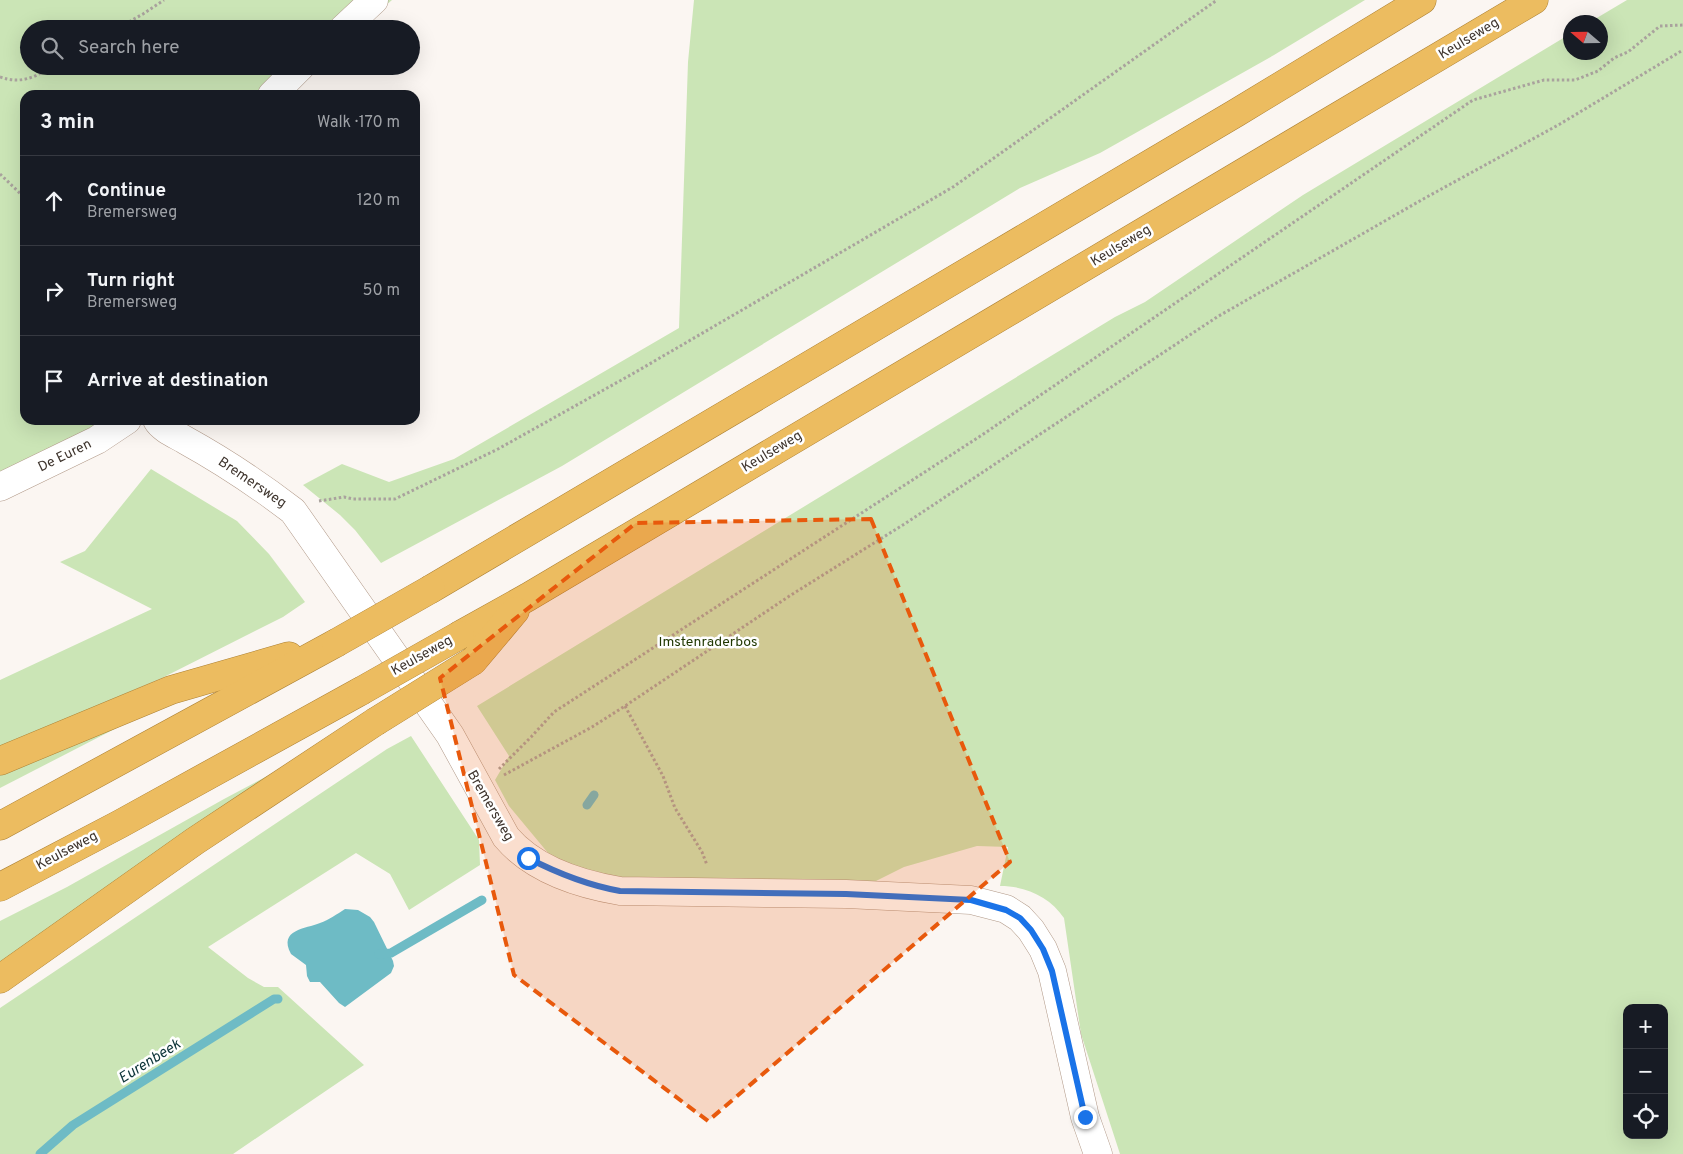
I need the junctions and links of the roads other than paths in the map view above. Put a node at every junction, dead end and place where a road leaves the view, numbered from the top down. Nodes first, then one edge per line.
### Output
1 (374, 0) edge
2 (1422, 0) edge
3 (1534, 0) edge
4 (352, 20) edge
5 (291, 75) edge
6 (277, 90) edge
7 (120, 425) edge
8 (161, 425) edge
9 (0, 487) edge
10 (528, 597) junction
11 (336, 643) junction
12 (0, 761) edge
13 (0, 826) edge
14 (0, 887) edge
15 (0, 979) edge
16 (1098, 1154) edge

1 - 4 street
2 - 11 highway, bridge
3 - 10 highway, Keulseweg
5 - 6 street
7 - 9 street, De Euren
8 - 16 street, Bremersweg
10 - 14 highway, Keulseweg, bridge
10 - 15 highway, bridge
11 - 12 highway
11 - 13 highway

